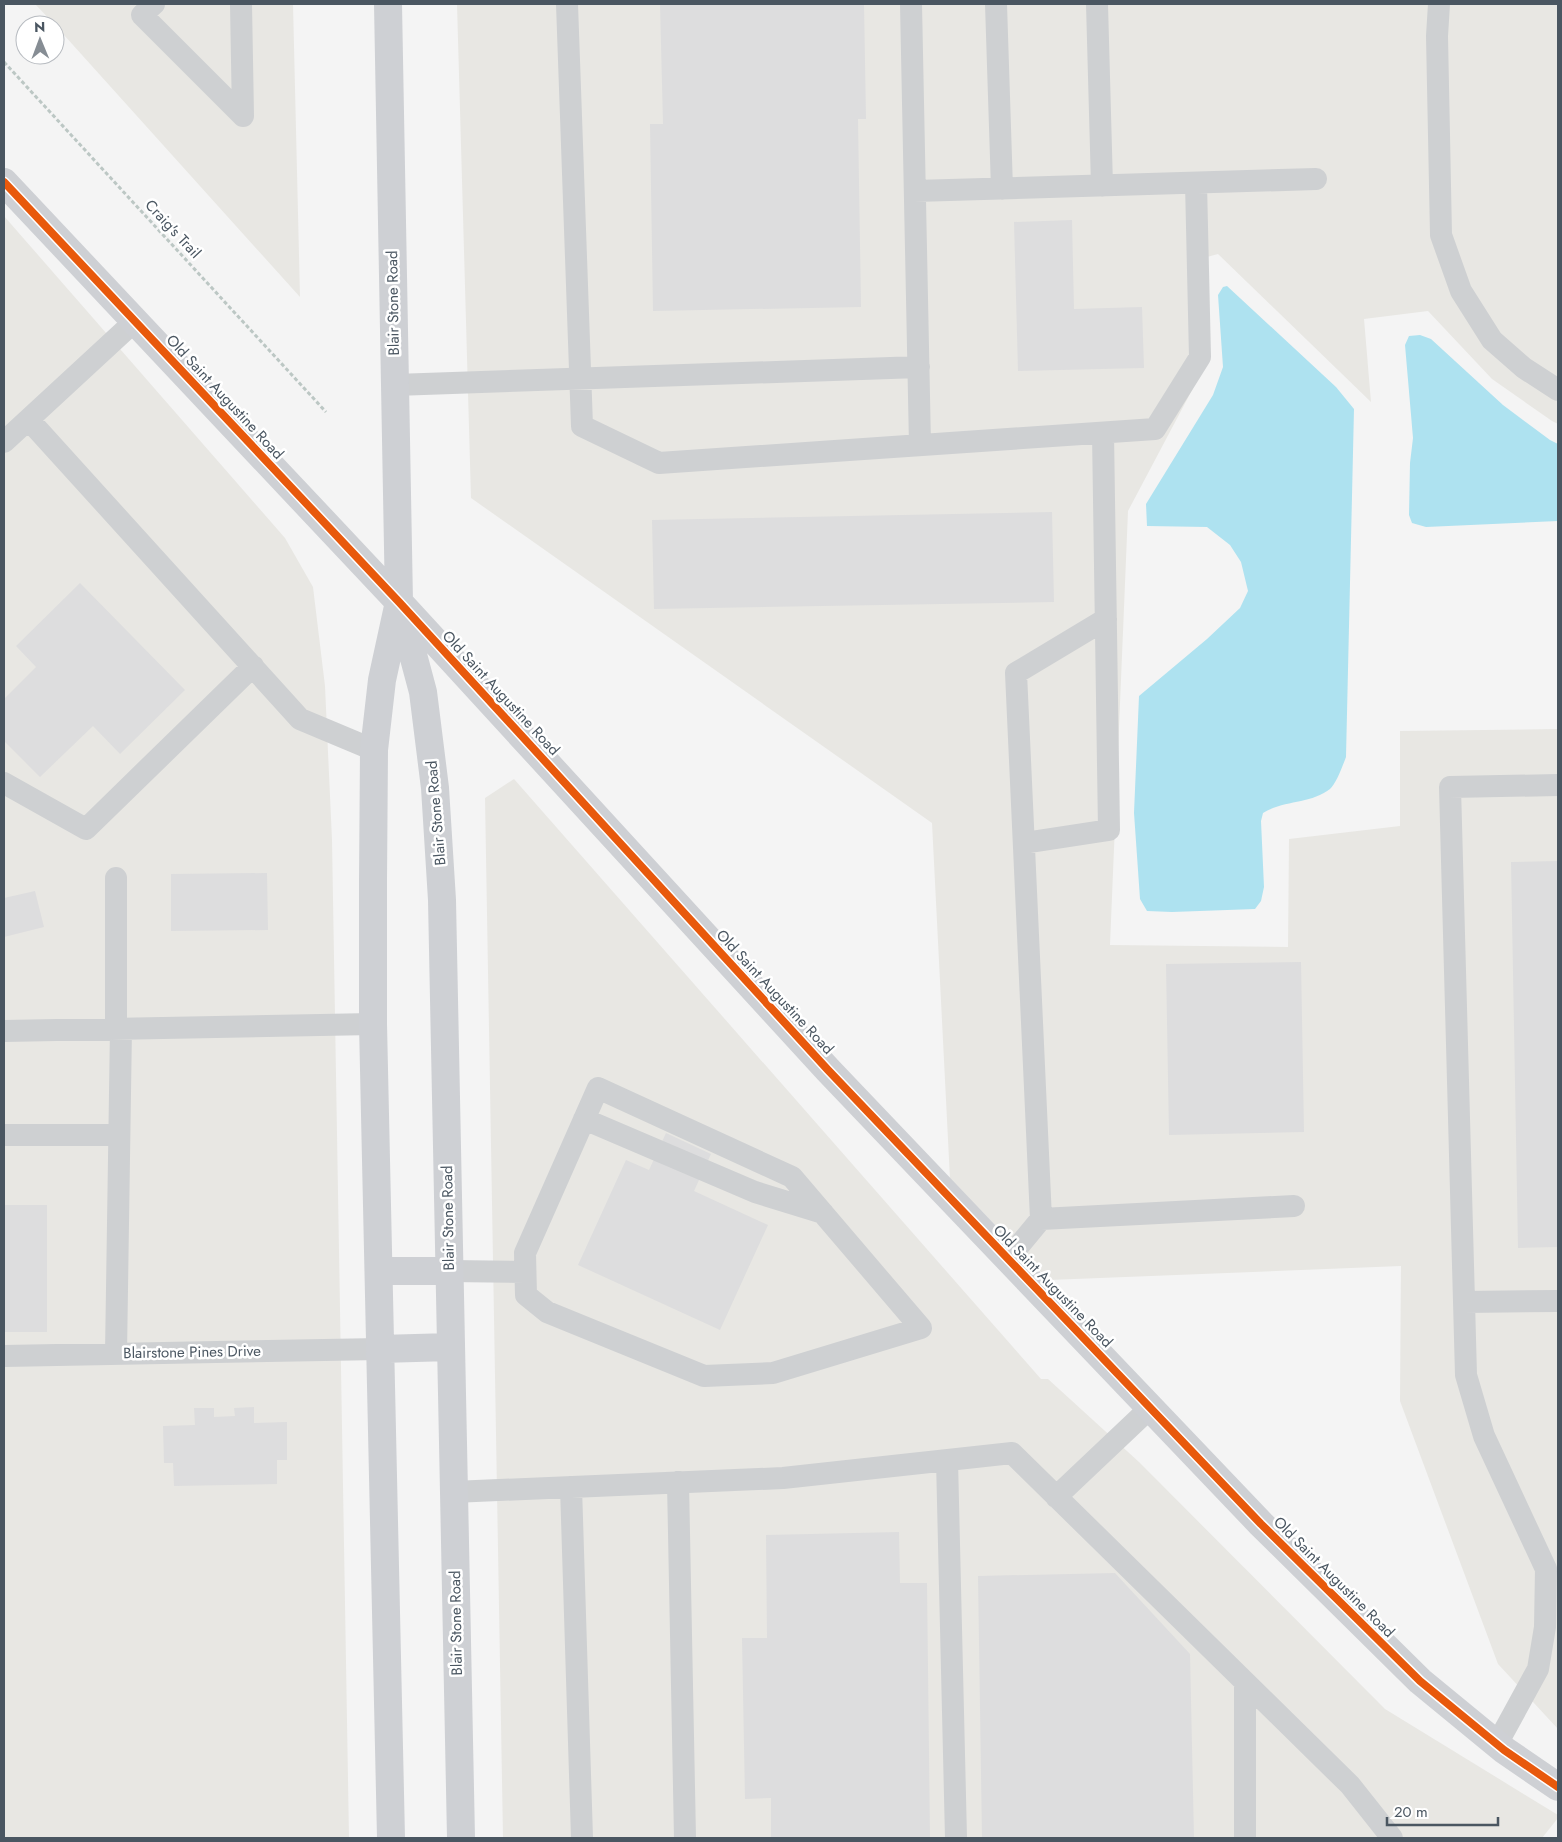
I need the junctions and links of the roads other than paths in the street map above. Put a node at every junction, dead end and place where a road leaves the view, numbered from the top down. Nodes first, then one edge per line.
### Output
1 (154, 4) edge
2 (241, 4) edge
3 (388, 4) edge
4 (567, 4) edge
5 (910, 4) edge
6 (996, 4) edge
7 (1097, 4) edge
8 (1439, 4) edge
9 (1316, 179) dead end
10 (4, 182) edge
11 (1196, 183) junction
12 (1102, 186) junction
13 (1002, 189) junction
14 (915, 191) junction
15 (135, 321) junction
16 (919, 367) junction
17 (580, 379) junction
18 (395, 385) junction
19 (1558, 390) edge
20 (30, 420) junction
21 (1103, 433) junction
22 (4, 442) edge
23 (920, 445) junction
24 (399, 602) junction
25 (1106, 619) junction
26 (253, 666) junction
27 (374, 750) junction
28 (4, 782) edge
29 (1558, 785) edge
30 (1024, 843) junction
31 (116, 878) dead end
32 (373, 1024) junction
33 (118, 1028) junction
34 (4, 1031) edge
35 (584, 1119) junction
36 (4, 1135) edge
37 (119, 1135) junction
38 (1294, 1206) dead end
39 (823, 1213) junction
40 (1041, 1219) junction
41 (1008, 1259) junction
42 (449, 1270) junction
43 (379, 1271) junction
44 (525, 1272) junction
45 (1558, 1301) edge
46 (1464, 1302) junction
47 (451, 1347) junction
48 (380, 1349) junction
49 (116, 1354) junction
50 (4, 1356) edge
51 (1150, 1408) junction
52 (948, 1460) junction
53 (678, 1482) junction
54 (571, 1487) junction
55 (453, 1492) junction
56 (1056, 1497) junction
57 (1245, 1684) junction
58 (1497, 1744) junction
59 (1558, 1787) edge
60 (390, 1838) edge
61 (461, 1838) edge
62 (582, 1838) edge
63 (685, 1838) edge
64 (956, 1838) edge
65 (1245, 1838) edge
66 (1392, 1838) edge

1 - 2 lane
3 - 18 main road, Blair Stone Road
4 - 17 lane
5 - 14 lane
6 - 13 lane
7 - 12 lane
8 - 19 lane
9 - 11 lane
10 - 15 main road, Old Saint Augustine Road
11 - 12 lane
11 - 21 lane
12 - 13 lane
13 - 14 lane
14 - 16 lane
15 - 20 lane
15 - 24 main road, Old Saint Augustine Road
16 - 17 lane
16 - 23 lane
17 - 18 lane
17 - 23 lane
18 - 24 main road, Blair Stone Road
20 - 22 lane
20 - 26 lane
21 - 23 lane
21 - 25 lane
24 - 27 main road, Blair Stone Road
24 - 41 main road, Old Saint Augustine Road
24 - 42 main road, Blair Stone Road
25 - 30 lane
25 - 30 lane
26 - 27 lane
26 - 28 lane
27 - 32 main road, Blair Stone Road
29 - 46 lane
30 - 40 lane
31 - 33 lane
32 - 33 lane
32 - 43 main road, Blair Stone Road
33 - 34 lane
33 - 37 lane
35 - 39 lane
35 - 39 lane
35 - 44 lane
36 - 37 lane
37 - 49 lane
38 - 40 lane
39 - 44 lane
40 - 41 lane
41 - 51 main road, Old Saint Augustine Road
42 - 43 main road
42 - 44 lane
42 - 47 main road, Blair Stone Road
43 - 48 main road, Blair Stone Road
45 - 46 lane
46 - 58 lane
47 - 48 main road
47 - 55 main road, Blair Stone Road
48 - 49 lane, Blairstone Pines Drive
48 - 60 main road, Blair Stone Road
49 - 50 lane, Blairstone Pines Drive
51 - 56 lane
51 - 58 main road, Old Saint Augustine Road
52 - 53 lane
52 - 56 lane
52 - 64 lane
53 - 54 lane
53 - 63 lane
54 - 55 lane
54 - 62 lane
55 - 61 main road, Blair Stone Road
56 - 57 lane
57 - 65 lane
57 - 66 lane
58 - 59 main road, Old Saint Augustine Road

